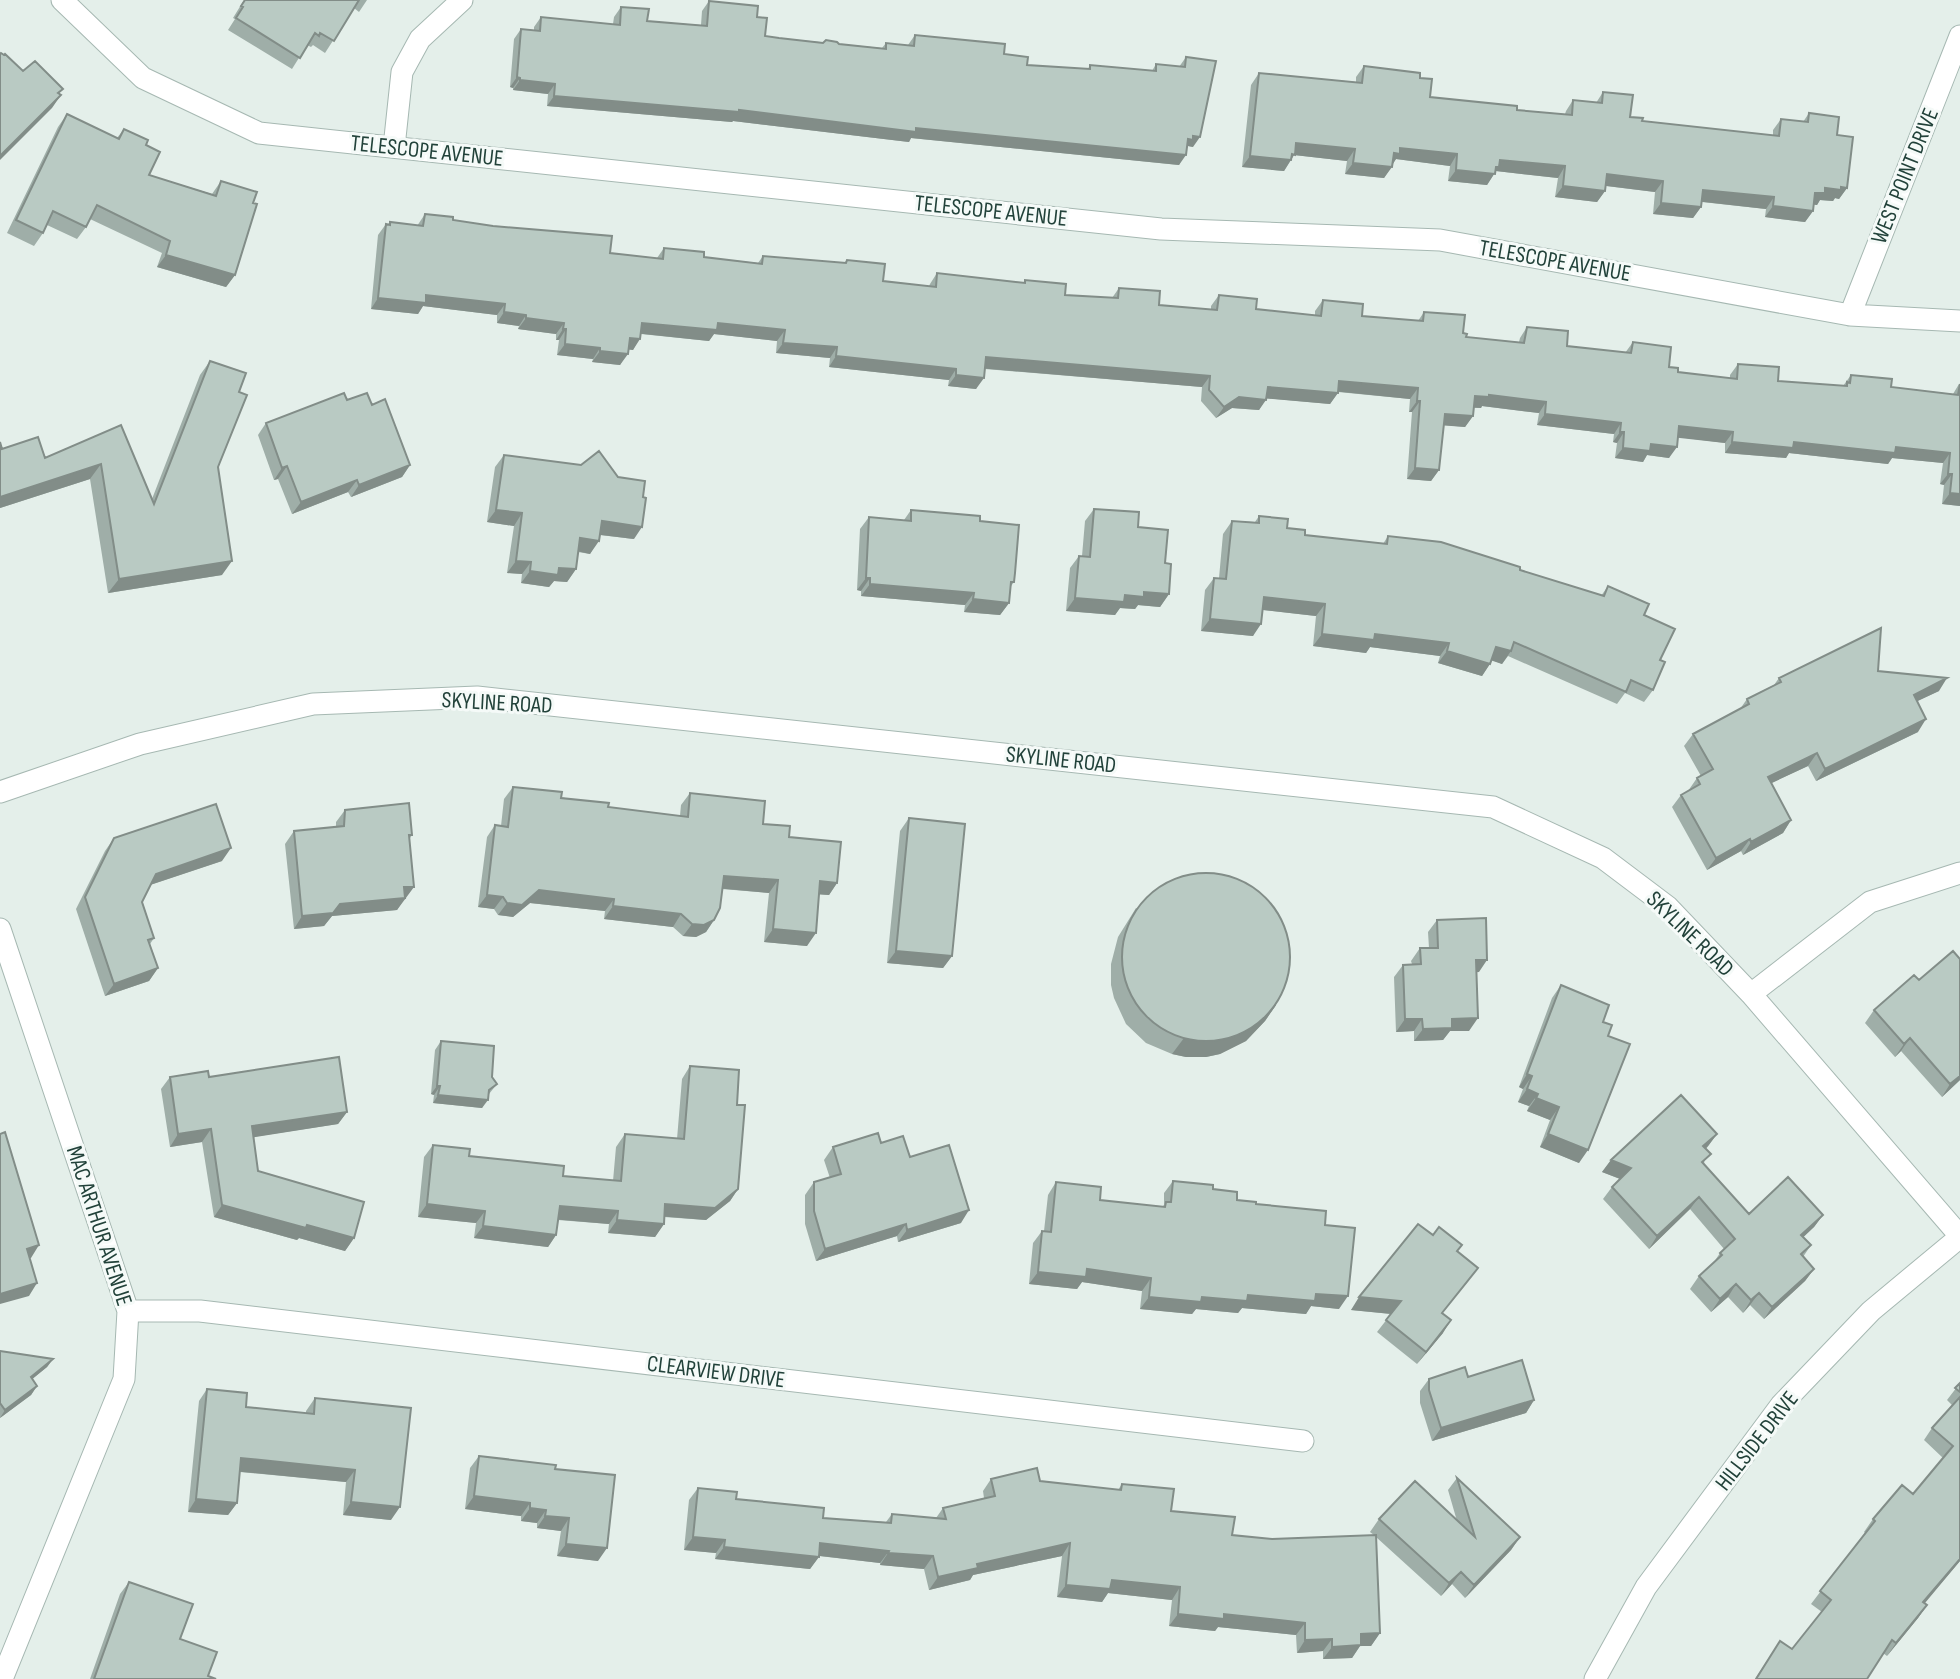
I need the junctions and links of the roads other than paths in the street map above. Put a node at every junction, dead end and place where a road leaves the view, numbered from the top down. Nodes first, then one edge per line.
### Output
1 (62, 0) edge
2 (462, 0) edge
3 (1960, 36) edge
4 (394, 147) junction
5 (1850, 315) junction
6 (1960, 321) edge
7 (0, 792) edge
8 (1960, 873) edge
9 (0, 929) edge
10 (1751, 994) junction
11 (1960, 1236) edge
12 (128, 1311) junction
13 (1303, 1441) dead end
14 (2, 1679) edge
15 (1595, 1679) edge

1 - 4 street, TELESCOPE AVENUE
2 - 4 street
3 - 5 street, WEST POINT DRIVE
4 - 5 street, TELESCOPE AVENUE
5 - 6 street, TELESCOPE AVENUE
7 - 10 street, SKYLINE ROAD
8 - 10 street
9 - 12 street, MAC ARTHUR AVENUE
10 - 11 street, SKYLINE ROAD
11 - 15 street, HILLSIDE DRIVE
12 - 13 street, CLEARVIEW DRIVE
12 - 14 street, MAC ARTHUR AVENUE

